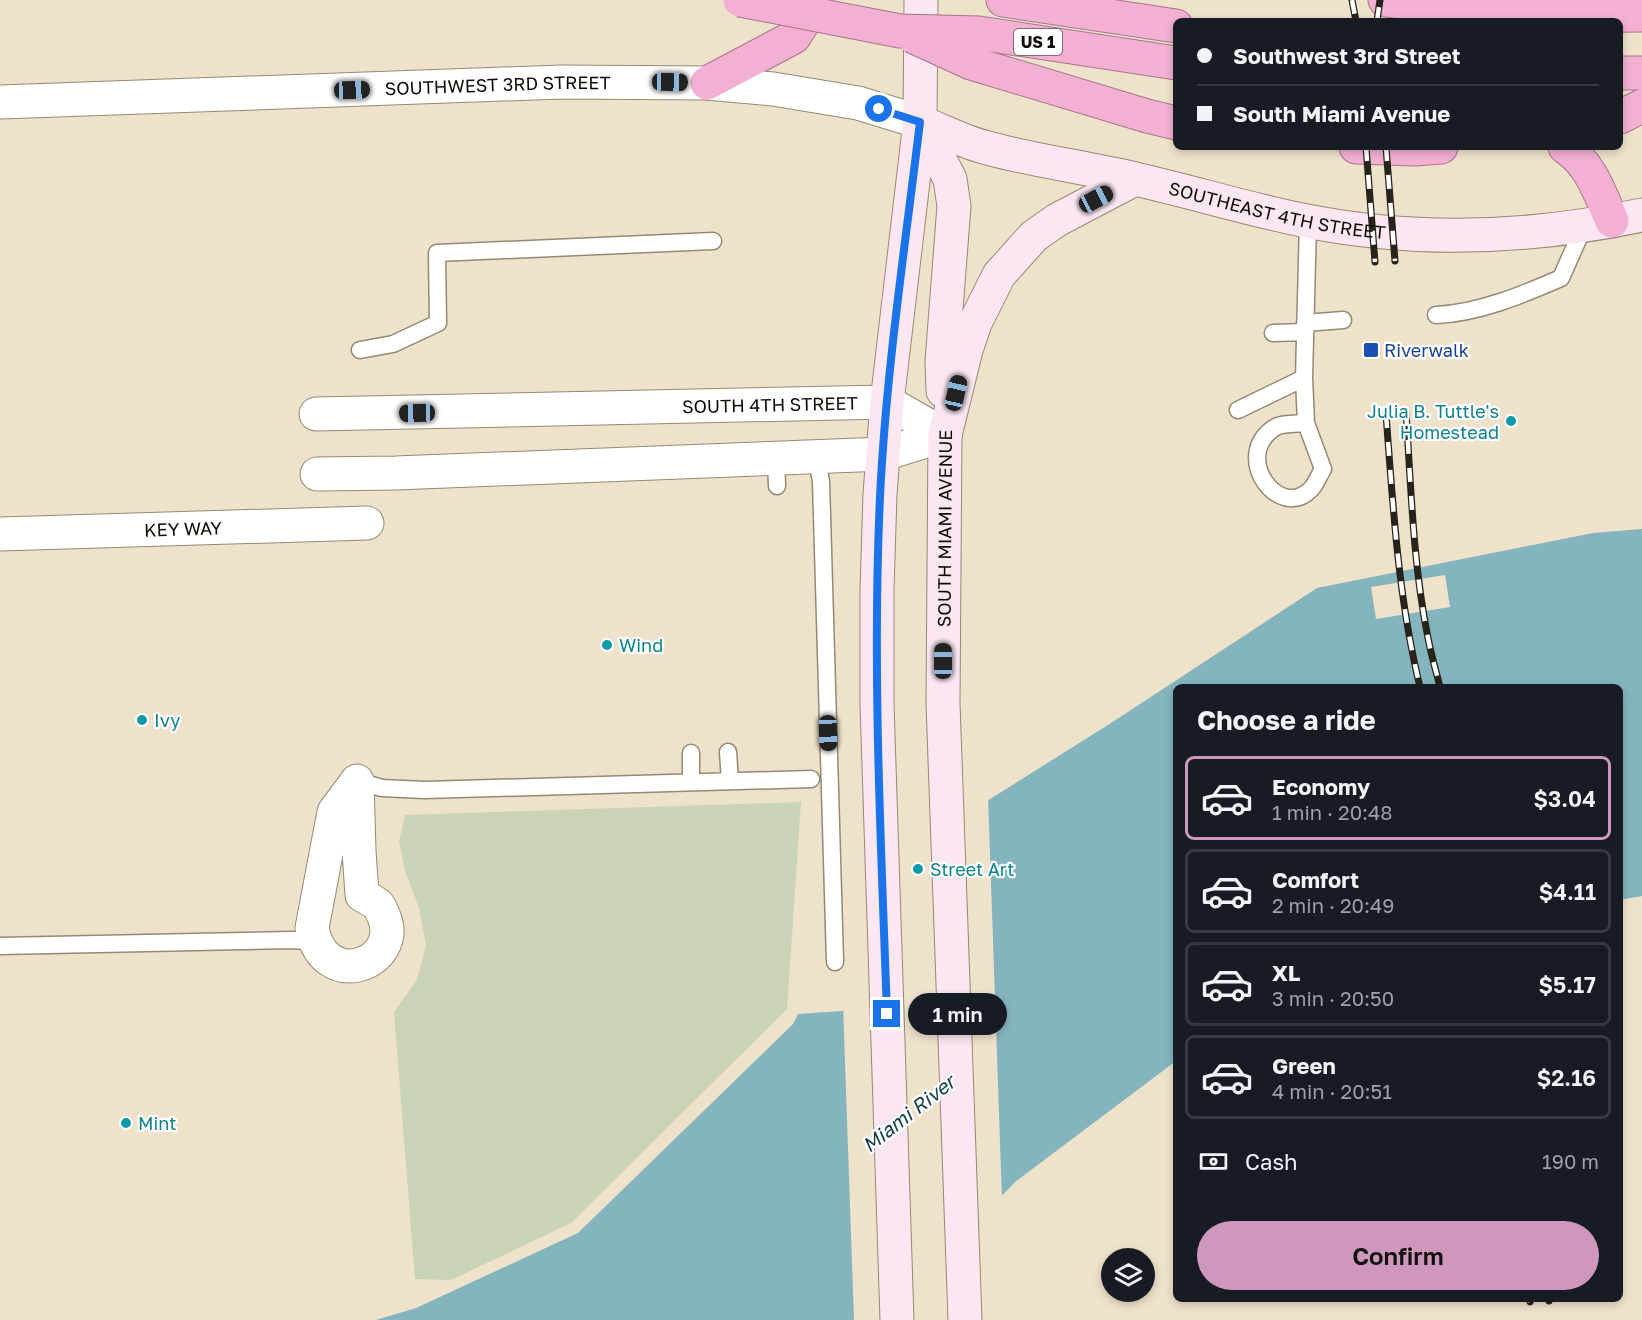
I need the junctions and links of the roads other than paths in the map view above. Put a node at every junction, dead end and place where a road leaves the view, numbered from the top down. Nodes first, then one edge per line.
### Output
1 (740, 0) edge
2 (811, 0) edge
3 (921, 0) edge
4 (1003, 0) edge
5 (1385, 0) edge
6 (1642, 15) edge
7 (1173, 26) edge
8 (900, 31) junction
9 (1173, 63) edge
10 (1623, 73) edge
11 (1642, 73) edge
12 (707, 83) junction
13 (0, 102) edge
14 (1642, 106) edge
15 (1623, 116) edge
16 (1162, 119) edge
17 (920, 122) junction
18 (1569, 150) edge
19 (1135, 178) junction
20 (1308, 221) junction
21 (1613, 221) edge
22 (713, 241) dead end
23 (1436, 315) dead end
24 (1343, 320) dead end
25 (1305, 328) junction
26 (1273, 333) dead end
27 (360, 350) dead end
28 (1304, 378) junction
29 (887, 402) junction
30 (1238, 410) dead end
31 (316, 414) dead end
32 (1306, 423) junction
33 (945, 435) junction
34 (884, 454) junction
35 (816, 456) junction
36 (317, 474) dead end
37 (367, 523) dead end
38 (0, 534) edge
39 (728, 752) dead end
40 (691, 753) dead end
41 (811, 779) dead end
42 (357, 781) junction
43 (730, 781) junction
44 (692, 782) junction
45 (315, 942) junction
46 (0, 946) edge
47 (835, 962) dead end
48 (897, 1320) edge
49 (965, 1320) edge

1 - 8 highway, US 1, bridge
2 - 12 highway
3 - 17 main road
4 - 7 highway
5 - 6 highway
8 - 9 highway, US 1, bridge
8 - 16 highway, bridge
10 - 11 highway
12 - 13 street, SOUTHWEST 3RD STREET
12 - 17 street, SOUTHWEST 3RD STREET
14 - 15 highway
17 - 19 main road, SOUTHEAST 4TH STREET
17 - 29 main road
17 - 33 main road
18 - 21 highway
19 - 20 main road, SOUTHEAST 4TH STREET
19 - 33 main road, SOUTH MIAMI AVENUE
20 - 21 main road, SOUTHEAST 4TH STREET
20 - 25 lane
21 - 23 lane
22 - 27 lane
24 - 25 lane
25 - 26 lane
25 - 28 lane
28 - 30 lane
28 - 32 lane
29 - 31 street, SOUTH 4TH STREET
29 - 33 street
29 - 34 main road
32 - 32 lane
33 - 34 street
33 - 49 main road, SOUTH MIAMI AVENUE
34 - 35 street
34 - 48 main road
35 - 36 street
35 - 47 lane
37 - 38 street, KEY WAY
39 - 43 lane
40 - 44 lane
41 - 43 lane
42 - 44 lane
42 - 45 street
42 - 45 street
43 - 44 lane
45 - 46 lane

